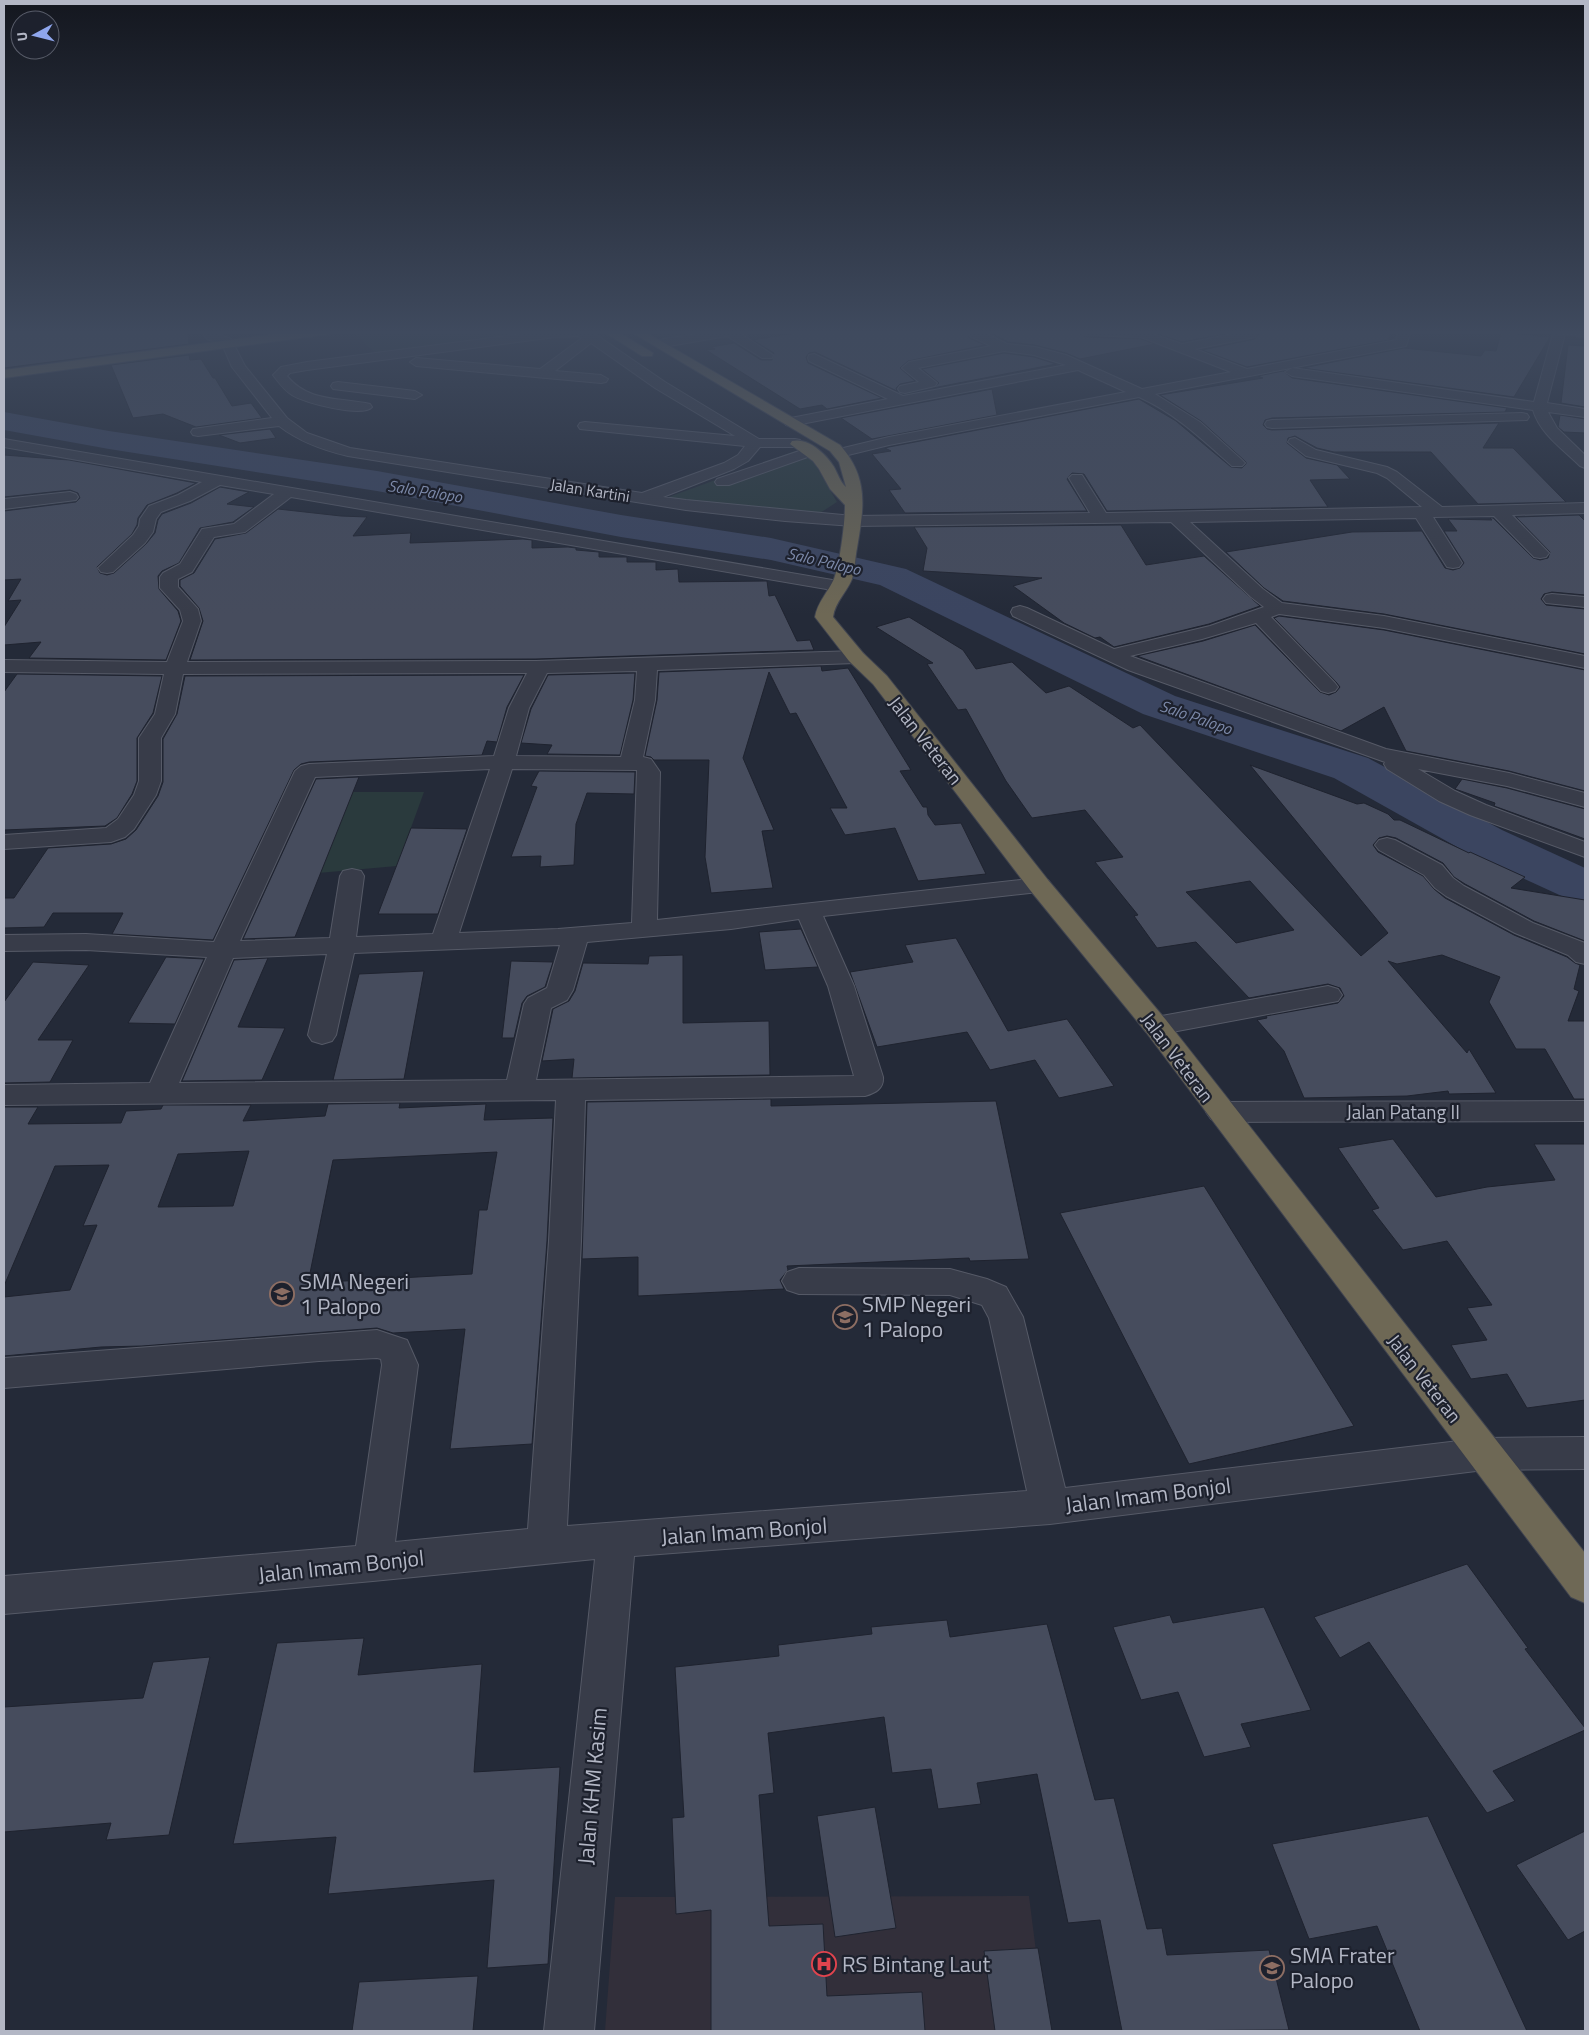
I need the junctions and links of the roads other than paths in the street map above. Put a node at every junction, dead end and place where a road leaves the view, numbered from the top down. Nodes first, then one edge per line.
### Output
1 (252, 425) edge
2 (287, 425) edge
3 (726, 425) edge
4 (796, 425) edge
5 (974, 425) edge
6 (1195, 425) edge
7 (1548, 425) edge
8 (585, 426) dead end
9 (772, 430) dead end
10 (198, 432) dead end
11 (1295, 442) dead end
12 (4, 443) edge
13 (756, 443) junction
14 (795, 443) junction
15 (811, 451) junction
16 (840, 453) junction
17 (1584, 461) edge
18 (1237, 463) dead end
19 (1077, 478) dead end
20 (216, 480) junction
21 (287, 492) junction
22 (70, 497) dead end
23 (643, 498) junction
24 (667, 502) junction
25 (4, 504) edge
26 (853, 504) junction
27 (1585, 508) edge
28 (1499, 511) junction
29 (1430, 512) junction
30 (1175, 517) junction
31 (1101, 518) junction
32 (853, 521) junction
33 (1540, 553) dead end
34 (1453, 563) dead end
35 (107, 568) dead end
36 (840, 582) junction
37 (1552, 598) dead end
38 (1585, 602) edge
39 (1020, 612) dead end
40 (1269, 612) junction
41 (1112, 655) junction
42 (856, 657) junction
43 (1585, 662) edge
44 (4, 666) edge
45 (647, 666) junction
46 (175, 667) junction
47 (540, 667) junction
48 (1328, 687) dead end
49 (1381, 755) junction
50 (503, 762) junction
51 (631, 763) junction
52 (1585, 800) edge
53 (4, 842) edge
54 (1387, 845) dead end
55 (1585, 850) edge
56 (352, 876) dead end
57 (1039, 885) junction
58 (808, 910) junction
59 (644, 930) junction
60 (576, 935) junction
61 (443, 942) junction
62 (342, 946) junction
63 (7, 949) edge
64 (223, 950) junction
65 (1585, 956) edge
66 (1328, 995) dead end
67 (1156, 1026) junction
68 (322, 1035) dead end
69 (520, 1089) junction
70 (571, 1090) junction
71 (161, 1092) junction
72 (4, 1095) edge
73 (1585, 1111) edge
74 (1221, 1112) junction
75 (799, 1281) dead end
76 (4, 1373) edge
77 (1585, 1453) edge
78 (1484, 1454) junction
79 (1050, 1507) junction
80 (616, 1540) junction
81 (546, 1545) junction
82 (373, 1563) junction
83 (1585, 1584) edge
84 (4, 1595) edge
85 (569, 2031) edge

1 - 10 street
2 - 23 street, Jalan Kartini
3 - 13 street
4 - 16 highway
5 - 16 street
6 - 18 street
7 - 17 street
8 - 13 street
9 - 14 highway
11 - 29 street
12 - 20 street
13 - 14 street
13 - 23 street
14 - 15 highway
15 - 24 street
15 - 26 highway
16 - 26 highway, Jalan Veteran
19 - 31 street
20 - 21 street
20 - 35 street
21 - 36 street
21 - 46 street
22 - 25 street
23 - 24 street, Jalan Kartini
24 - 32 street, Jalan Kartini
26 - 32 highway, Jalan Veteran
27 - 28 street, Jalan Kartini
28 - 29 street, Jalan Kartini
28 - 33 street
29 - 30 street, Jalan Kartini
29 - 34 street
30 - 31 street, Jalan Kartini
30 - 40 street
31 - 32 street, Jalan Kartini
32 - 36 highway, Jalan Veteran
36 - 42 highway, Jalan Veteran
37 - 38 street
39 - 41 street
40 - 41 street
40 - 43 street
40 - 48 street
41 - 49 street
42 - 45 street
42 - 57 highway, Jalan Veteran
44 - 46 street
45 - 47 street
45 - 51 street
46 - 47 street
46 - 53 street
47 - 50 street
49 - 52 street
49 - 55 street
50 - 51 street
50 - 61 street
50 - 64 street
51 - 59 street
54 - 65 street
56 - 62 street
57 - 58 street
57 - 67 highway, Jalan Veteran
58 - 59 street
58 - 70 street
59 - 60 street
60 - 61 street
60 - 69 street
61 - 62 street
62 - 64 street
62 - 68 street
63 - 64 street
64 - 71 street
66 - 67 street
67 - 74 highway, Jalan Veteran
69 - 70 street
69 - 71 street
70 - 81 street
71 - 72 street
73 - 74 street, Jalan Patang II
74 - 78 highway, Jalan Veteran
75 - 79 street
76 - 82 street
77 - 78 street, Jalan Imam Bonjol
78 - 79 street, Jalan Imam Bonjol
78 - 83 highway, Jalan Veteran
79 - 80 street, Jalan Imam Bonjol
80 - 81 street, Jalan Imam Bonjol
80 - 85 street, Jalan KHM Kasim
81 - 82 street, Jalan Imam Bonjol
82 - 84 street, Jalan Imam Bonjol

